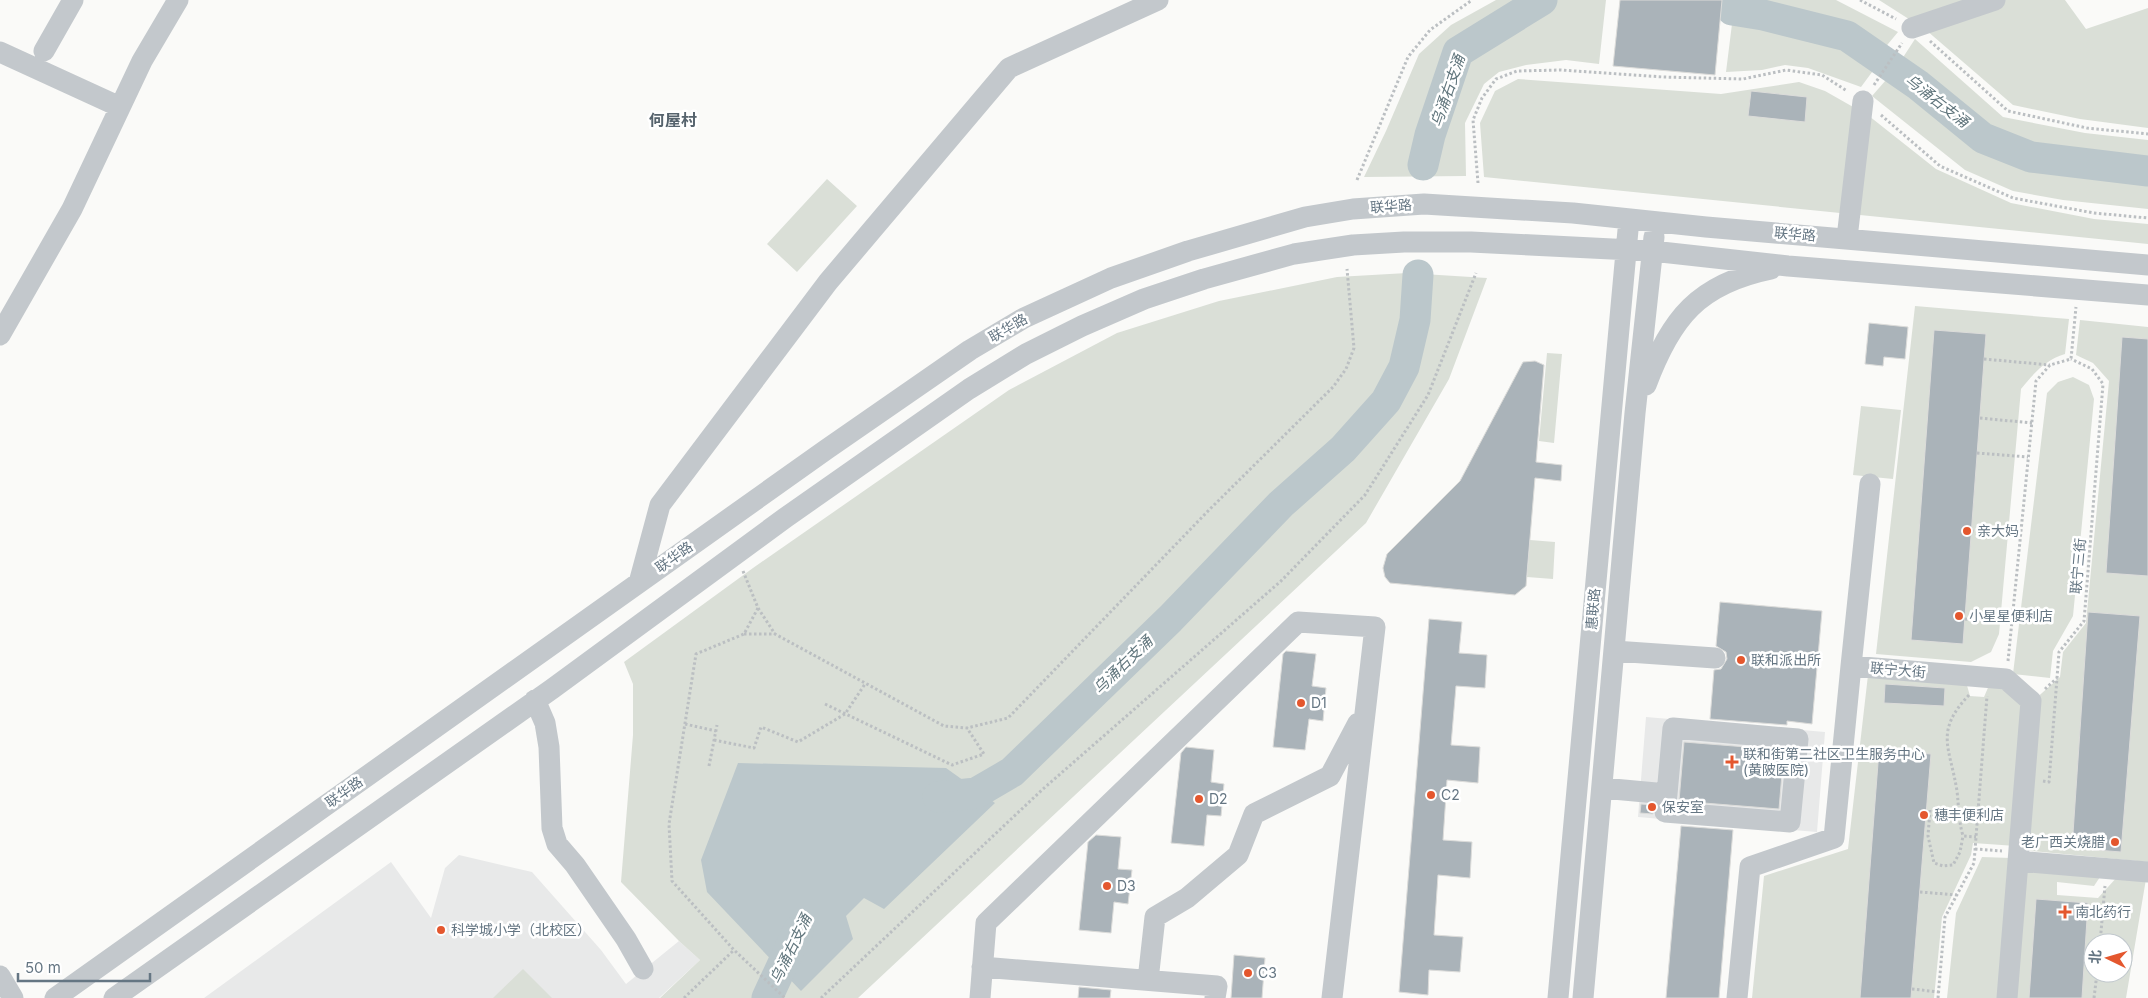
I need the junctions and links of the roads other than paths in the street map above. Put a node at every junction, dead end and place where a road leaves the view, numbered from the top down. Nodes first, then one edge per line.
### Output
1 (73, 0) edge
2 (178, 0) edge
3 (1158, 0) edge
4 (1995, 0) edge
5 (1909, 32) road end
6 (44, 51) dead end
7 (0, 52) edge
8 (1866, 96) road end
9 (120, 107) junction
10 (1629, 219) junction
11 (1655, 222) junction
12 (1847, 238) junction
13 (1626, 250) junction
14 (1652, 251) junction
15 (2148, 265) edge
16 (1788, 266) junction
17 (2148, 295) edge
18 (0, 335) edge
19 (1635, 413) junction
20 (1870, 484) dead end
21 (639, 583) junction
22 (1614, 651) junction
23 (1715, 658) dead end
24 (1851, 666) junction
25 (535, 700) junction
26 (1364, 711) junction
27 (1602, 788) junction
28 (1666, 794) junction
29 (2018, 856) junction
30 (2148, 872) edge
31 (982, 967) junction
32 (643, 969) dead end
33 (0, 976) edge
34 (1148, 980) junction
35 (13, 998) edge
36 (55, 998) edge
37 (114, 998) edge
38 (980, 998) edge
39 (1215, 998) edge
40 (1332, 998) edge
41 (1558, 998) edge
42 (1583, 998) edge
43 (1737, 998) edge
44 (2007, 998) edge

1 - 6 street
2 - 9 street
3 - 21 street
4 - 5 street
7 - 9 street
8 - 12 street
9 - 18 street
10 - 11 street, 联华路
10 - 13 street, 惠联路
10 - 21 street, 联华路
11 - 12 street, 联华路
11 - 14 street, 惠联路
12 - 15 street, 联华路
13 - 14 street
13 - 25 street
13 - 41 street, 惠联路
14 - 16 street
14 - 19 street, 惠联路
16 - 17 street
16 - 19 street
19 - 22 street, 惠联路
20 - 24 street
21 - 36 street, 联华路
22 - 23 street
22 - 27 street, 惠联路
24 - 29 street, 联宁大街
24 - 43 street, 联宁大街
25 - 32 street
25 - 37 street
26 - 31 street
26 - 34 street
26 - 40 street
27 - 28 street
27 - 42 street, 惠联路
28 - 28 street
29 - 30 street
29 - 44 street
31 - 34 street
31 - 38 street
33 - 35 street
34 - 39 street

